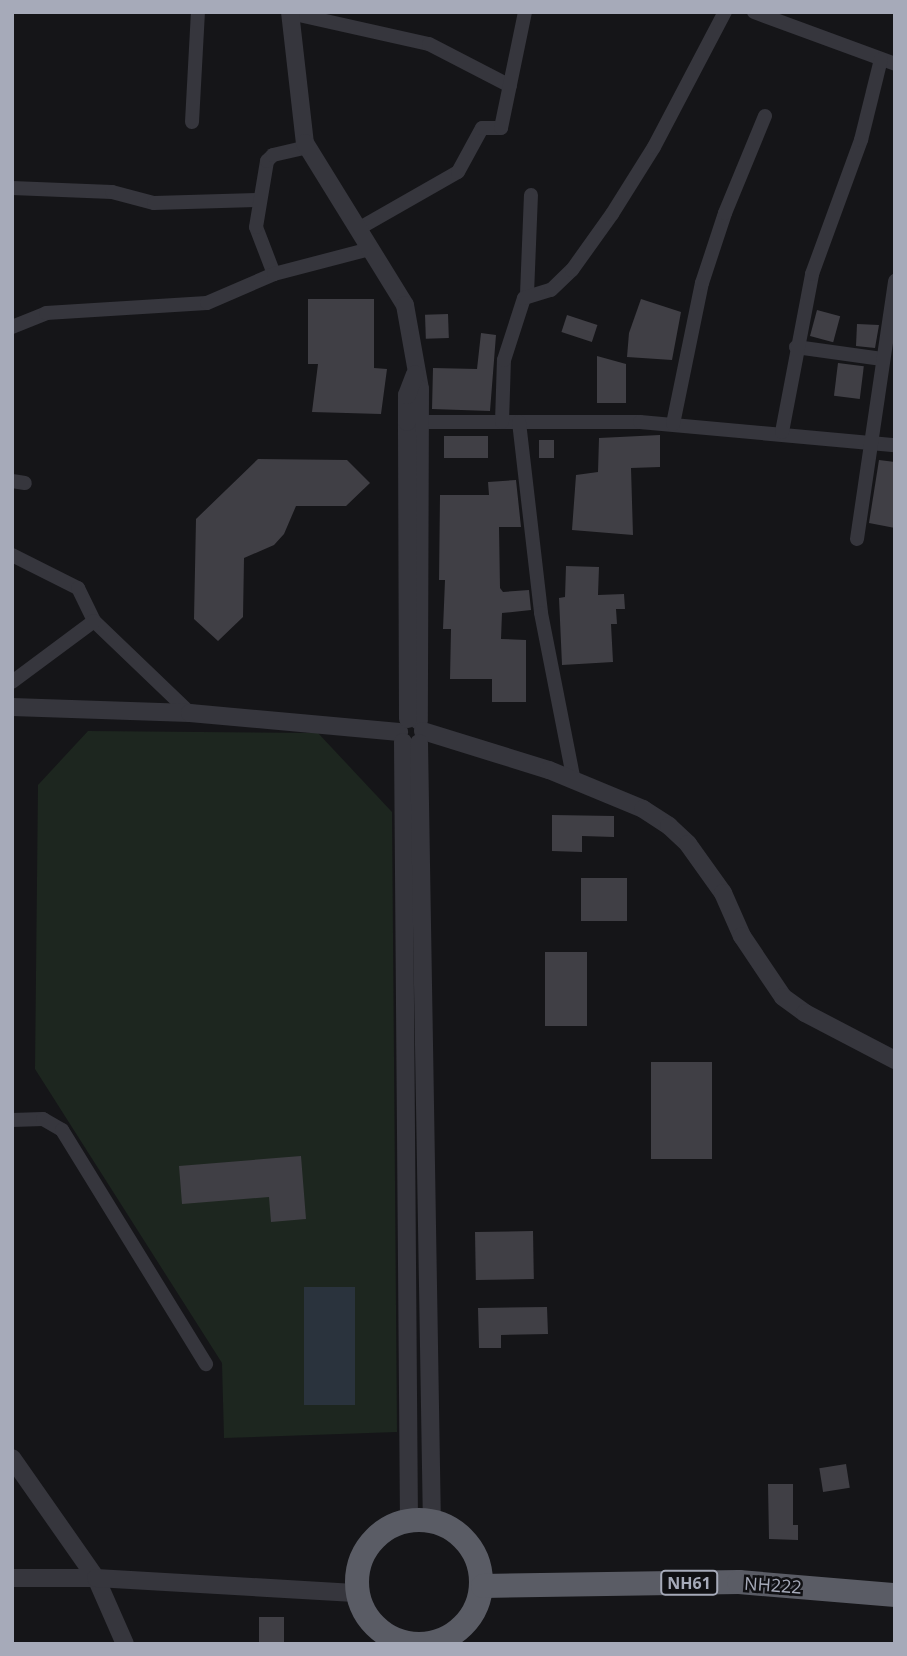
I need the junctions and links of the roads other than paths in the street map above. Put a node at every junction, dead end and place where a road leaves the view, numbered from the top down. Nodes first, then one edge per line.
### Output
1 (181, 12) edge
2 (290, 12) edge
3 (525, 12) edge
4 (725, 12) edge
5 (754, 12) edge
6 (198, 13) edge
7 (888, 62) edge
8 (510, 86) junction
9 (765, 116) dead end
10 (192, 122) dead end
11 (307, 147) junction
12 (12, 188) edge
13 (531, 195) dead end
14 (257, 200) junction
15 (358, 229) junction
16 (370, 249) junction
17 (274, 274) junction
18 (895, 281) edge
19 (527, 294) junction
20 (12, 327) edge
21 (796, 347) junction
22 (886, 364) edge
23 (413, 422) junction
24 (502, 422) junction
25 (519, 422) junction
26 (673, 424) junction
27 (782, 432) junction
28 (871, 440) junction
29 (895, 445) edge
30 (858, 539) dead end
31 (12, 555) edge
32 (94, 621) junction
33 (12, 682) edge
34 (12, 707) edge
35 (190, 713) junction
36 (412, 731) junction
37 (574, 781) junction
38 (895, 1060) edge
39 (12, 1120) edge
40 (406, 1236) junction
41 (429, 1236) junction
42 (206, 1364) dead end
43 (12, 1458) edge
44 (420, 1522) junction
45 (12, 1578) edge
46 (96, 1578) junction
47 (483, 1587) junction
48 (355, 1593) junction
49 (895, 1595) edge
50 (413, 1642) edge
51 (125, 1644) edge

1 - 6 street
2 - 8 street
2 - 11 street
3 - 8 street
4 - 19 street
5 - 7 street
6 - 10 street
7 - 21 street
8 - 15 street
9 - 26 street
11 - 14 street
11 - 15 street
12 - 14 street
13 - 19 street
14 - 17 street
15 - 16 street
16 - 17 street
16 - 23 street
17 - 20 street
18 - 22 street
19 - 24 street
21 - 22 street
21 - 27 street
22 - 28 street
23 - 24 street
23 - 36 street
24 - 25 street
25 - 26 street
25 - 37 street
26 - 27 street
27 - 28 street
28 - 29 street
28 - 30 street
31 - 32 street
32 - 33 street
32 - 35 street
34 - 35 street
35 - 36 street
36 - 37 street
36 - 40 street
36 - 41 street
37 - 38 street
39 - 42 street
40 - 41 street
40 - 44 street
41 - 44 street
43 - 46 street
44 - 47 highway
44 - 48 highway
45 - 46 street
46 - 48 street
46 - 51 street
47 - 49 highway, NH222 / NH61
47 - 50 highway
48 - 50 highway

